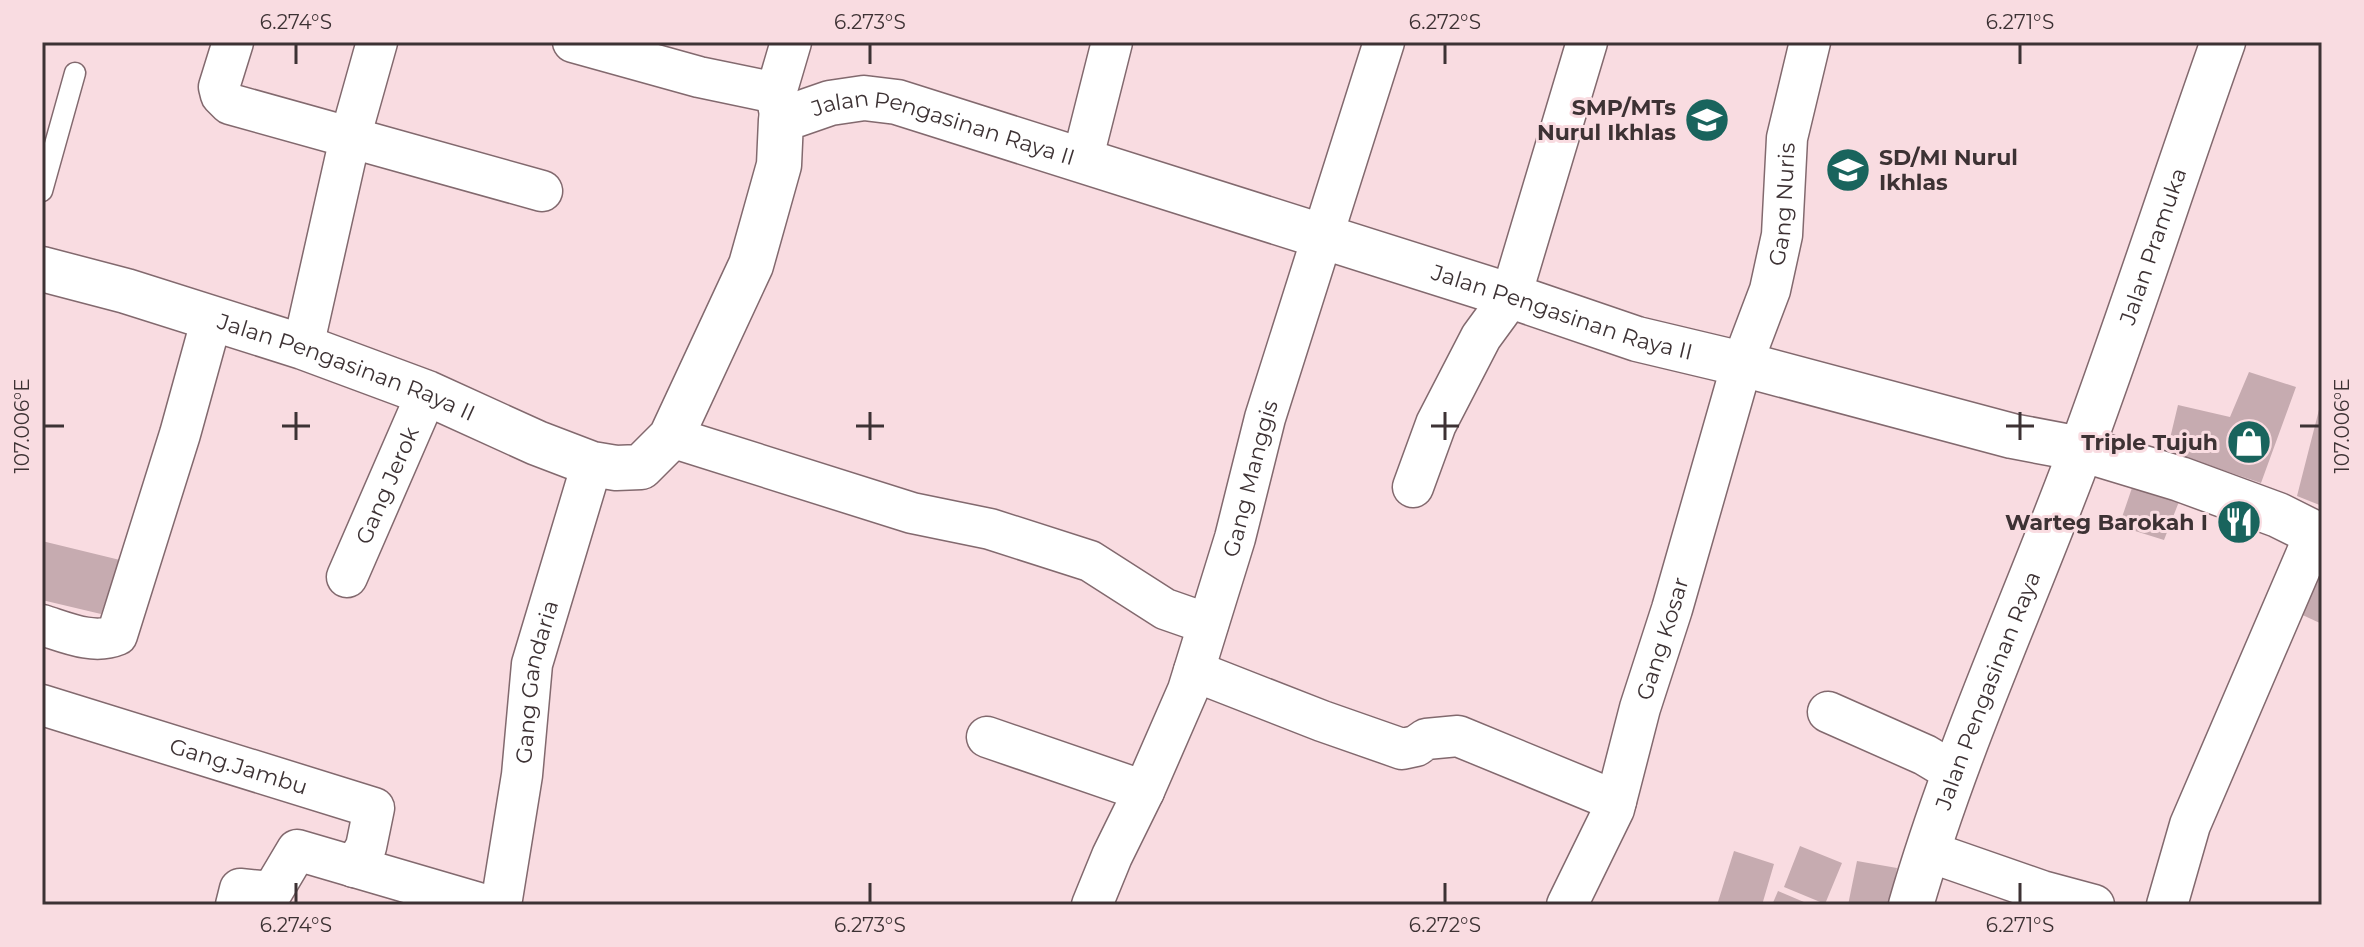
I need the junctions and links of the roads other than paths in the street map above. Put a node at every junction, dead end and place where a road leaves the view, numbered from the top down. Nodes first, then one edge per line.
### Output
1 (233, 42) edge
2 (377, 42) edge
3 (573, 42) edge
4 (791, 42) edge
5 (1112, 42) edge
6 (1384, 42) edge
7 (1587, 42) edge
8 (1810, 42) edge
9 (2223, 42) edge
10 (75, 73) dead end
11 (778, 107) junction
12 (350, 138) junction
13 (1082, 161) junction
14 (42, 191) edge
15 (542, 191) dead end
16 (1323, 237) junction
17 (42, 269) edge
18 (1511, 296) junction
19 (212, 318) junction
20 (303, 347) junction
21 (1742, 364) junction
22 (427, 393) junction
23 (671, 437) junction
24 (2081, 449) junction
25 (592, 464) junction
26 (1413, 487) dead end
27 (2319, 536) edge
28 (347, 577) dead end
29 (1208, 624) junction
30 (45, 626) edge
31 (1194, 671) junction
32 (42, 705) edge
33 (1828, 712) dead end
34 (987, 737) dead end
35 (1955, 773) junction
36 (1144, 791) junction
37 (1616, 801) junction
38 (1927, 851) junction
39 (354, 867) junction
40 (236, 905) edge
41 (485, 905) edge
42 (501, 905) edge
43 (1092, 905) edge
44 (1567, 905) edge
45 (1911, 905) edge
46 (2094, 905) edge
47 (2167, 905) edge

1 - 12 street
2 - 12 street
3 - 11 street
4 - 11 street
5 - 13 street
6 - 16 street, Gang Manggis
7 - 18 street
8 - 21 street, Gang Nuris
9 - 24 street, Jalan Pramuka
10 - 14 lane
11 - 13 street, Jalan Pengasinan Raya II
11 - 23 street, Jalan Pengasinan Raya II
12 - 15 street
12 - 20 street
13 - 16 street, Jalan Pengasinan Raya II
16 - 18 street, Jalan Pengasinan Raya II
16 - 29 street, Gang Manggis
17 - 19 street, Jalan Pengasinan Raya II
18 - 21 street, Jalan Pengasinan Raya II
18 - 26 street
19 - 20 street, Jalan Pengasinan Raya II
19 - 30 street
20 - 22 street, Jalan Pengasinan Raya II
21 - 24 street, Jalan Pengasinan Raya II
21 - 37 street, Gang Kosar
22 - 25 street, Jalan Pengasinan Raya II
22 - 28 street, Gang Jerok
23 - 25 street, Jalan Pengasinan Raya II
23 - 29 street
24 - 27 street
24 - 35 street, Jalan Pengasinan Raya
25 - 42 street, Gang Gandaria
27 - 47 street
29 - 31 street, Gang Manggis
31 - 36 street, Gang Manggis
31 - 37 street
32 - 39 street, Gang.Jambu
33 - 35 street
34 - 36 street
35 - 38 street, Jalan Pengasinan Raya
36 - 43 street, Gang Manggis
37 - 44 street, Gang Kosar
38 - 45 street, Jalan Pengasinan Raya
38 - 46 street
39 - 40 street
39 - 41 street

